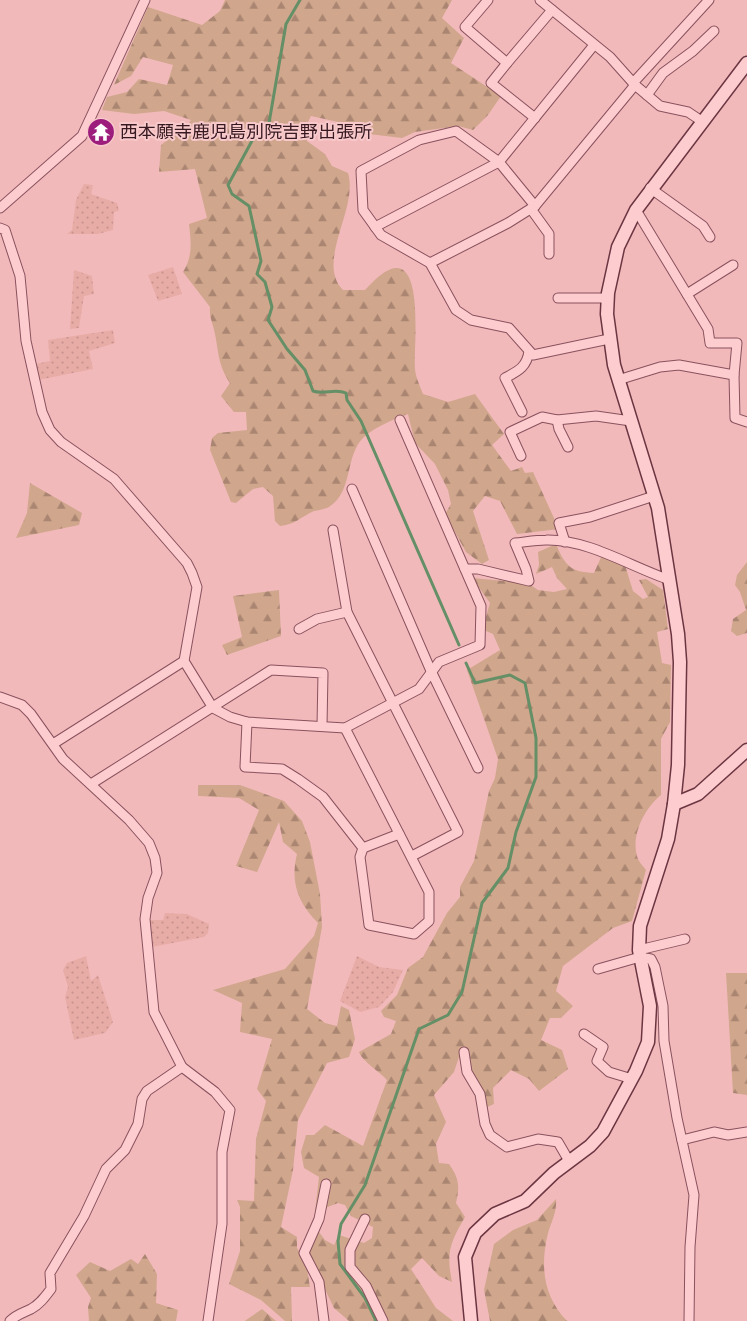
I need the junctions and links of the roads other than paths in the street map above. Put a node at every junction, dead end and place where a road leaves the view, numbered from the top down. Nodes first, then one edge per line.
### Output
1 (145, 0) edge
2 (488, 0) edge
3 (540, 0) edge
4 (709, 0) edge
5 (552, 10) junction
6 (714, 31) dead end
7 (594, 45) junction
8 (507, 63) junction
9 (747, 63) edge
10 (634, 84) junction
11 (647, 95) junction
12 (535, 118) junction
13 (703, 122) junction
14 (499, 162) junction
15 (650, 188) junction
16 (0, 208) edge
17 (533, 208) junction
18 (636, 210) junction
19 (375, 227) junction
20 (0, 228) edge
21 (710, 237) dead end
22 (549, 254) dead end
23 (430, 263) junction
24 (733, 265) dead end
25 (687, 294) junction
26 (558, 298) dead end
27 (608, 298) junction
28 (610, 339) junction
29 (529, 351) junction
30 (734, 376) junction
31 (618, 380) junction
32 (522, 412) dead end
33 (400, 420) dead end
34 (558, 420) junction
35 (631, 421) junction
36 (747, 422) edge
37 (568, 447) dead end
38 (521, 456) dead end
39 (352, 489) dead end
40 (654, 496) junction
41 (333, 530) dead end
42 (565, 542) junction
43 (465, 570) junction
44 (670, 580) junction
45 (347, 612) junction
46 (299, 629) dead end
47 (184, 662) junction
48 (431, 671) junction
49 (0, 698) edge
50 (392, 705) junction
51 (213, 708) junction
52 (247, 722) junction
53 (322, 726) junction
54 (345, 728) junction
55 (52, 744) junction
56 (747, 750) edge
57 (478, 768) dead end
58 (91, 784) junction
59 (674, 804) junction
60 (399, 834) junction
61 (362, 848) junction
62 (412, 856) junction
63 (685, 939) dead end
64 (639, 954) junction
65 (598, 969) dead end
66 (584, 1034) dead end
67 (464, 1052) dead end
68 (182, 1067) junction
69 (632, 1079) junction
70 (747, 1132) edge
71 (682, 1140) junction
72 (569, 1161) junction
73 (326, 1184) dead end
74 (365, 1219) dead end
75 (10, 1321) edge
76 (208, 1321) edge
77 (324, 1321) edge
78 (383, 1321) edge
79 (471, 1321) edge
80 (689, 1321) edge

1 - 16 street
2 - 8 street
3 - 5 street
4 - 10 street
5 - 7 street
5 - 8 street
6 - 11 street
7 - 10 street
7 - 12 street
8 - 12 street
9 - 13 street
10 - 11 street
10 - 17 street
11 - 13 street
12 - 14 street
13 - 15 street
14 - 17 street
14 - 19 street
14 - 19 street
15 - 18 street
15 - 21 street
17 - 22 street
17 - 23 street
18 - 25 street
18 - 27 street
19 - 23 street
20 - 47 street
23 - 29 street
24 - 25 street
25 - 30 street
26 - 27 street
27 - 28 street
28 - 29 street
28 - 31 street
29 - 32 street
30 - 31 street
30 - 36 street
31 - 35 street
33 - 43 street
34 - 35 street
34 - 37 street
34 - 38 street
35 - 40 street
39 - 48 street
40 - 42 street
40 - 44 street
41 - 45 street
42 - 43 street
42 - 44 street
43 - 48 street
44 - 59 street
45 - 46 street
45 - 50 street
47 - 51 street
47 - 55 street
48 - 50 street
48 - 57 street
49 - 55 street
50 - 54 street
50 - 62 street
51 - 52 street
51 - 53 street
51 - 58 street
52 - 53 street
52 - 61 street
53 - 54 street
54 - 60 street
55 - 58 street
56 - 59 street
58 - 68 street
59 - 64 street
60 - 61 street
60 - 62 street
61 - 62 street
63 - 64 street
64 - 65 street
64 - 69 street
64 - 71 street
66 - 69 street
67 - 72 street
68 - 75 street
68 - 76 street
69 - 72 street
70 - 71 street
71 - 80 street
72 - 79 street
73 - 77 street
74 - 78 street

